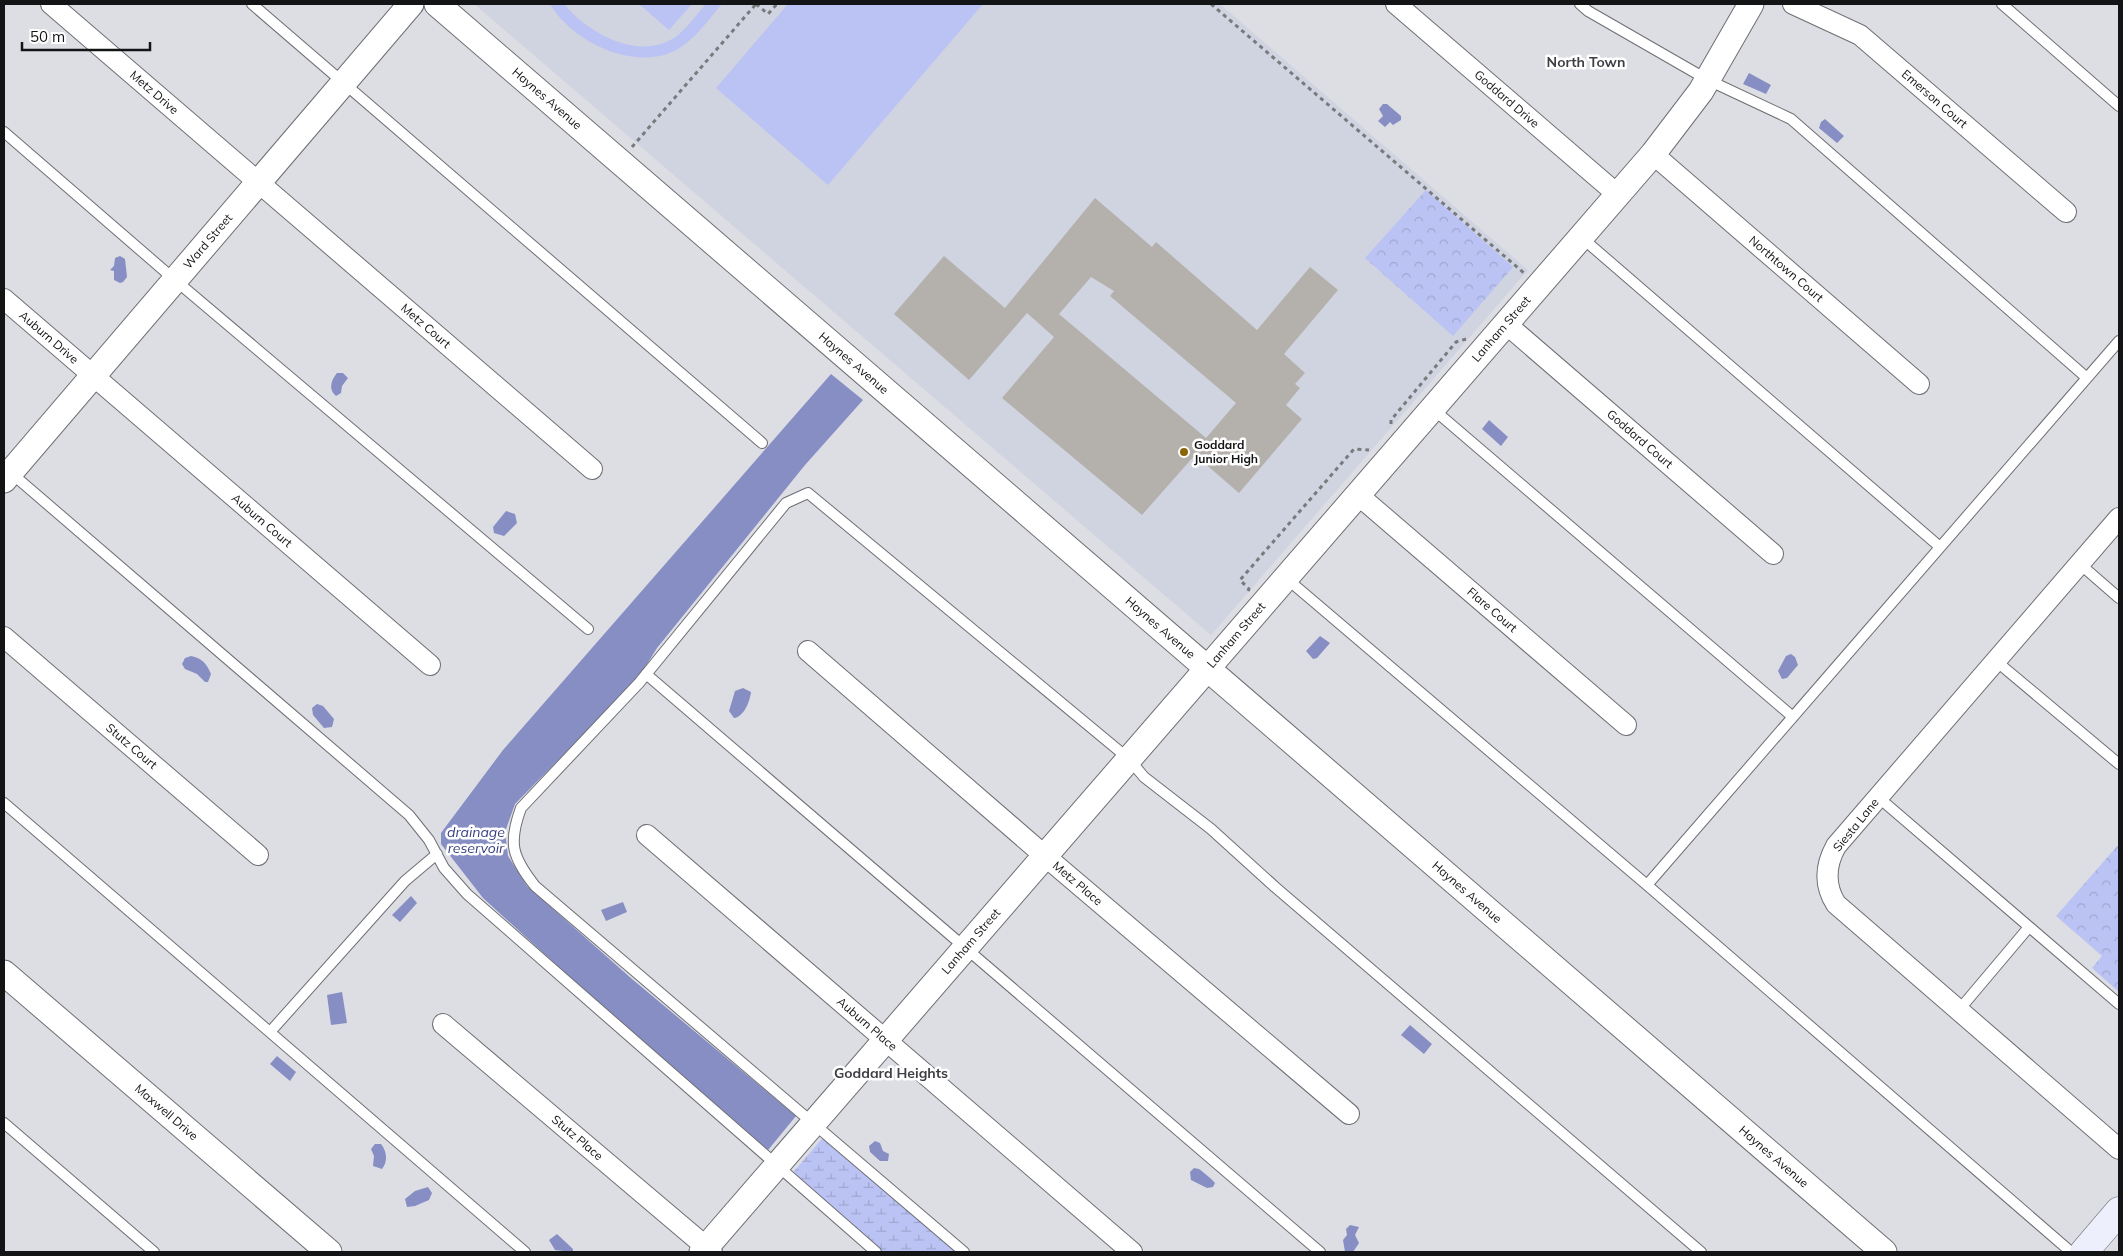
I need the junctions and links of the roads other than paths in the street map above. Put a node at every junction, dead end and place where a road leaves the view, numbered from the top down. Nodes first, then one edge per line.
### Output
1 (51, 4) edge
2 (252, 4) edge
3 (412, 4) edge
4 (437, 4) edge
5 (1396, 4) edge
6 (1580, 4) edge
7 (1750, 4) edge
8 (1793, 4) edge
9 (2002, 4) edge
10 (1708, 80) junction
11 (344, 83) junction
12 (2119, 106) edge
13 (4, 132) edge
14 (1653, 154) junction
15 (258, 182) junction
16 (1617, 194) junction
17 (2066, 212) dead end
18 (1580, 237) junction
19 (175, 280) junction
20 (4, 299) edge
21 (1505, 323) junction
22 (2119, 341) edge
23 (93, 376) junction
24 (2087, 378) junction
25 (1920, 384) dead end
26 (1432, 408) junction
27 (762, 444) dead end
28 (592, 469) dead end
29 (6, 473) edge
30 (1357, 494) junction
31 (2119, 518) edge
32 (1940, 547) junction
33 (1773, 554) dead end
34 (2080, 564) junction
35 (1286, 577) junction
36 (2119, 598) edge
37 (588, 629) dead end
38 (4, 637) edge
39 (808, 651) dead end
40 (1996, 661) junction
41 (430, 665) dead end
42 (1206, 669) junction
43 (646, 674) junction
44 (1793, 717) junction
45 (1626, 725) dead end
46 (1129, 759) junction
47 (2119, 764) edge
48 (1878, 798) junction
49 (4, 802) edge
50 (647, 835) dead end
51 (436, 854) junction
52 (258, 855) dead end
53 (1045, 856) junction
54 (1647, 886) junction
55 (2029, 927) junction
56 (967, 947) junction
57 (4, 973) edge
58 (2119, 1004) edge
59 (1959, 1010) junction
60 (443, 1024) dead end
61 (270, 1032) junction
62 (886, 1041) junction
63 (1349, 1114) dead end
64 (4, 1123) edge
65 (814, 1124) junction
66 (2119, 1149) edge
67 (777, 1166) junction
68 (2119, 1211) edge
69 (707, 1251) edge
70 (154, 1252) edge
71 (329, 1252) edge
72 (524, 1252) edge
73 (876, 1252) edge
74 (964, 1252) edge
75 (1132, 1252) edge
76 (1320, 1252) edge
77 (1701, 1252) edge
78 (1884, 1252) edge
79 (2071, 1252) edge
80 (2084, 1252) edge

1 - 15 street, Metz Drive
2 - 11 lane
3 - 11 street, Ward Street
4 - 42 street, Haynes Avenue
5 - 16 street, Goddard Drive
6 - 10 lane
7 - 10 street, Lanham Street
8 - 17 street, Emerson Court
9 - 12 lane
10 - 14 street, Lanham Street
10 - 24 lane
11 - 15 street, Ward Street
11 - 27 lane
13 - 19 lane
14 - 16 street, Lanham Street
14 - 25 street, Northtown Court
15 - 19 street, Ward Street
15 - 28 street, Metz Court
16 - 18 street, Lanham Street
18 - 21 street, Lanham Street
18 - 32 lane
19 - 23 street, Ward Street
19 - 37 lane
20 - 23 street, Auburn Drive
21 - 26 street, Lanham Street
21 - 33 street, Goddard Court
22 - 24 lane
23 - 29 street, Ward Street
23 - 41 street, Auburn Court
24 - 32 lane
26 - 30 street, Lanham Street
26 - 44 lane
29 - 51 lane
30 - 35 street, Lanham Street
30 - 45 street, Flare Court
31 - 34 street, Siesta Lane
32 - 44 lane
34 - 36 lane
34 - 40 street, Siesta Lane
35 - 42 street, Lanham Street
35 - 54 lane
38 - 52 street, Stutz Court
39 - 53 street, Metz Place
40 - 47 lane
40 - 48 street, Siesta Lane
42 - 46 street, Lanham Street
42 - 78 street, Haynes Avenue
43 - 46 lane
43 - 56 lane
43 - 65 lane
44 - 54 lane
46 - 53 street, Lanham Street
46 - 77 lane
48 - 55 lane
48 - 59 street, Siesta Lane
49 - 61 lane
50 - 62 street, Auburn Place
51 - 61 lane
51 - 67 lane
53 - 56 street, Lanham Street
53 - 63 street, Metz Place
54 - 79 lane
55 - 58 lane
55 - 59 lane
56 - 62 street, Lanham Street
56 - 76 lane
57 - 71 street, Maxwell Drive
59 - 66 street, Siesta Lane
60 - 69 street, Stutz Place
61 - 72 lane
62 - 65 street, Lanham Street
62 - 75 street, Auburn Place
64 - 70 lane
65 - 67 street, Lanham Street
65 - 74 lane
67 - 69 street, Lanham Street
67 - 73 lane
68 - 80 main road

